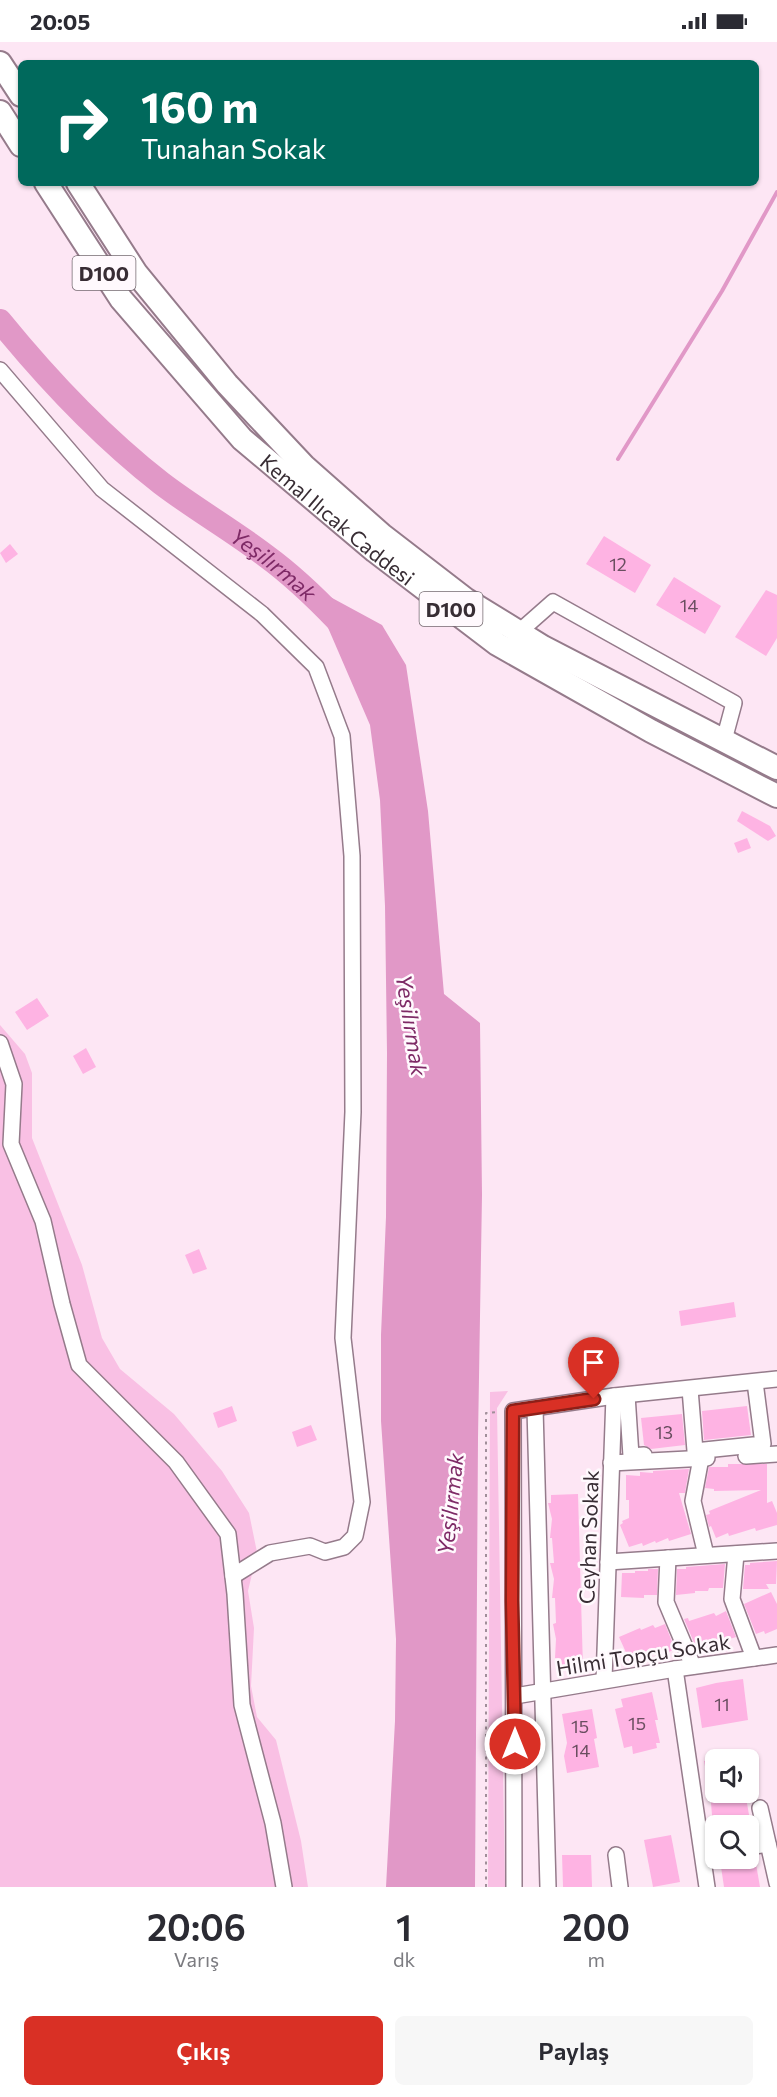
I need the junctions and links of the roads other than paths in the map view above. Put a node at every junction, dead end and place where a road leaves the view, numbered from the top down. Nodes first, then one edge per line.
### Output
1 (0, 63) edge
2 (18, 90) edge
3 (0, 112) edge
4 (18, 140) edge
5 (48, 186) edge
6 (80, 186) edge
7 (0, 370) edge
8 (519, 632) junction
9 (724, 740) junction
10 (777, 768) edge
11 (777, 796) edge
12 (0, 1043) edge
13 (755, 1382) junction
14 (776, 1382) edge
15 (690, 1389) junction
16 (621, 1396) junction
17 (535, 1408) junction
18 (698, 1454) junction
19 (777, 1454) edge
20 (611, 1463) junction
21 (777, 1551) edge
22 (735, 1554) junction
23 (706, 1555) junction
24 (668, 1558) junction
25 (608, 1562) junction
26 (233, 1575) junction
27 (777, 1655) edge
28 (754, 1658) junction
29 (693, 1666) junction
30 (675, 1669) junction
31 (604, 1680) junction
32 (543, 1691) junction
33 (515, 1696) junction
34 (760, 1808) dead end
35 (768, 1844) junction
36 (759, 1845) edge
37 (616, 1855) dead end
38 (777, 1883) edge
39 (284, 1887) edge
40 (514, 1887) edge
41 (548, 1887) edge
42 (620, 1887) edge
43 (707, 1887) edge

1 - 2 highway
3 - 4 highway
5 - 11 highway, Kemal Ilıcak Caddesi / D100
6 - 8 highway, Kemal Ilıcak Caddesi / D100
7 - 26 street
8 - 9 highway, Kemal Ilıcak Caddesi / D100
8 - 9 street
9 - 10 highway, Kemal Ilıcak Caddesi / D100
12 - 26 street
13 - 14 street
13 - 15 street
13 - 18 street
15 - 16 street
15 - 18 street
16 - 17 street
16 - 18 street
16 - 20 street, Ceyhan Sokak
17 - 32 street
17 - 33 street
18 - 19 street
18 - 20 street
18 - 23 street
20 - 25 street, Ceyhan Sokak
21 - 22 street
22 - 23 street
22 - 28 street
23 - 24 street
24 - 25 street
24 - 29 street
25 - 31 street, Ceyhan Sokak
26 - 39 street
27 - 28 street, Hilmi Topçu Sokak
28 - 29 street, Hilmi Topçu Sokak
29 - 30 street, Hilmi Topçu Sokak
30 - 31 street, Hilmi Topçu Sokak
30 - 43 street
31 - 32 street, Hilmi Topçu Sokak
32 - 33 street, Hilmi Topçu Sokak
32 - 41 street
33 - 40 street
34 - 35 street
35 - 36 street
35 - 38 street
37 - 42 street

